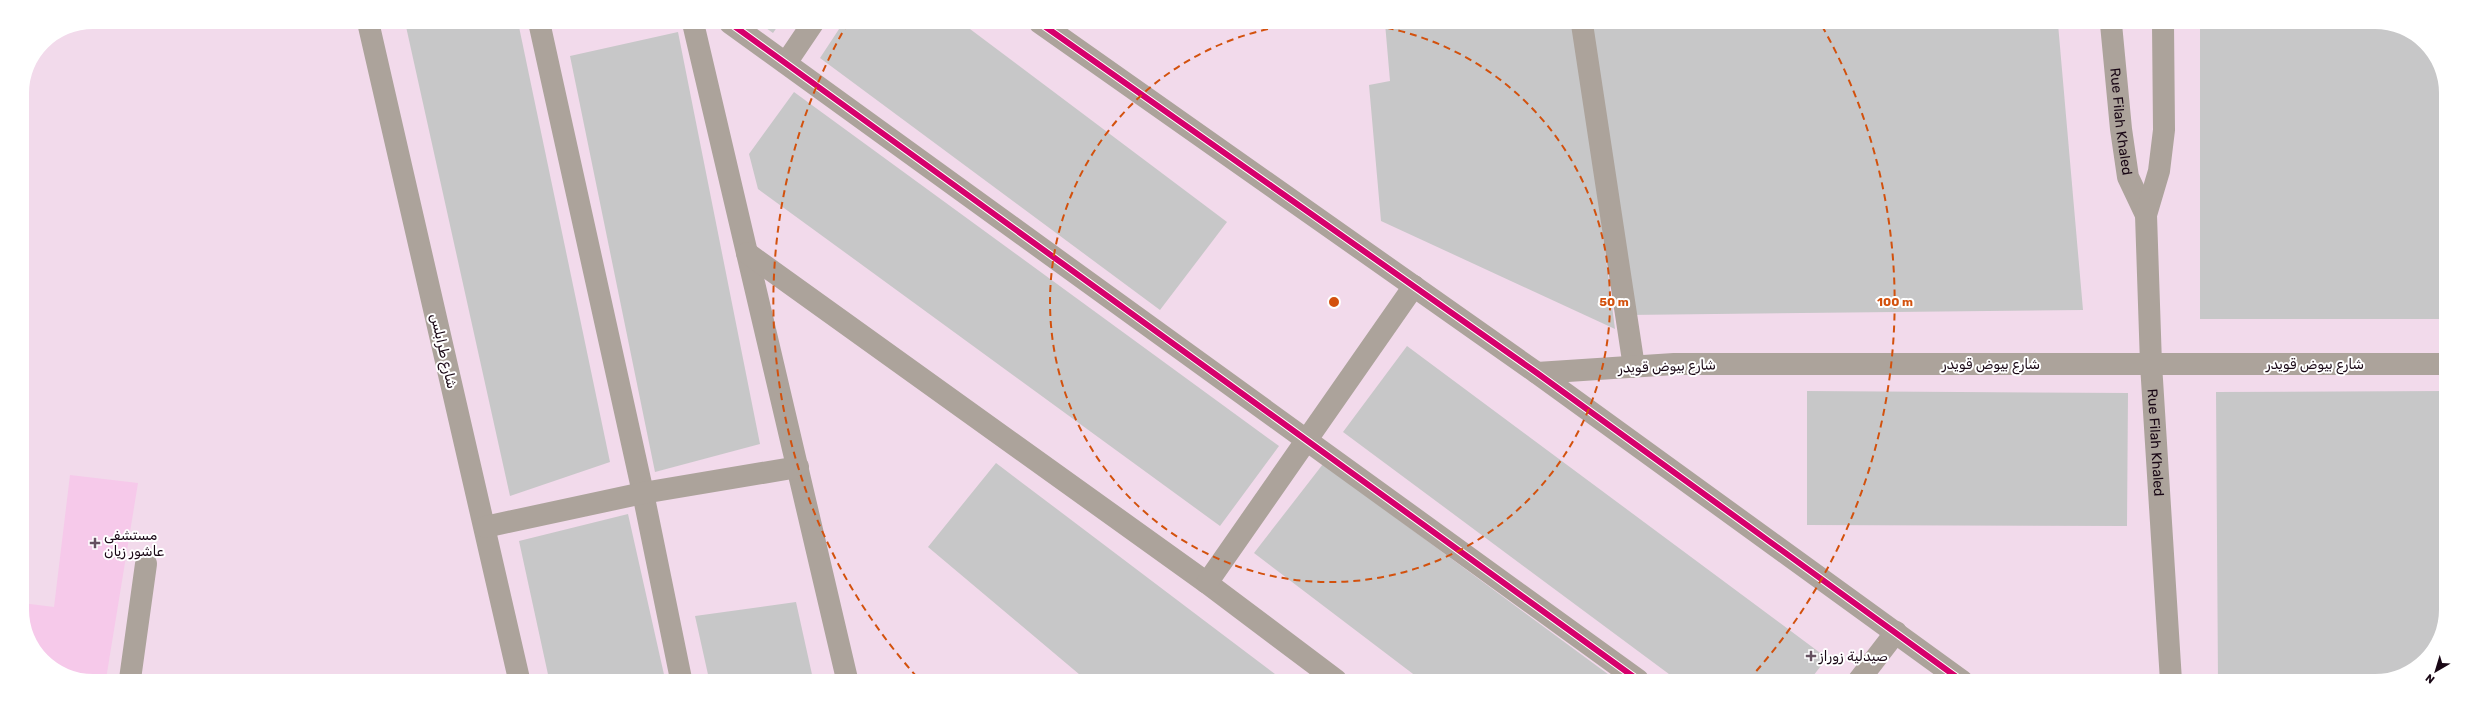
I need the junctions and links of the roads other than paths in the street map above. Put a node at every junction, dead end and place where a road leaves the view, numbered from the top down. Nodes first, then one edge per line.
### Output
1 (370, 29) edge
2 (541, 29) edge
3 (694, 29) edge
4 (738, 29) edge
5 (809, 29) edge
6 (1050, 29) edge
7 (1583, 29) edge
8 (2111, 29) edge
9 (2163, 29) edge
10 (786, 63) junction
11 (2146, 215) junction
12 (747, 253) junction
13 (1414, 286) junction
14 (2151, 364) junction
15 (2439, 364) edge
16 (1634, 367) junction
17 (1537, 373) junction
18 (1307, 441) junction
19 (798, 466) junction
20 (643, 494) junction
21 (485, 527) junction
22 (146, 564) dead end
23 (1207, 583) junction
24 (1896, 632) junction
25 (131, 674) edge
26 (518, 674) edge
27 (680, 674) edge
28 (846, 674) edge
29 (1328, 674) edge
30 (1630, 674) edge
31 (1864, 674) edge
32 (1953, 674) edge
33 (2167, 674) edge

1 - 21 street, شارع طرابلس
2 - 20 street
3 - 12 street
4 - 10 street
5 - 10 street
6 - 13 street
7 - 16 street
8 - 11 street, Rue Filah Khaled
9 - 11 street, Rue Filah Khaled
10 - 18 street
11 - 14 street, Rue Filah Khaled
12 - 19 street
12 - 23 street
13 - 17 street
13 - 18 street
14 - 15 street, شارع بيوض قويدر
14 - 16 street, شارع بيوض قويدر
14 - 33 street, Rue Filah Khaled
16 - 17 street, شارع بيوض قويدر
17 - 24 street
18 - 23 street
18 - 30 street
19 - 20 street
19 - 28 street
20 - 21 street
20 - 27 street
21 - 26 street, شارع طرابلس
22 - 25 street
23 - 29 street
24 - 31 street
24 - 32 street

